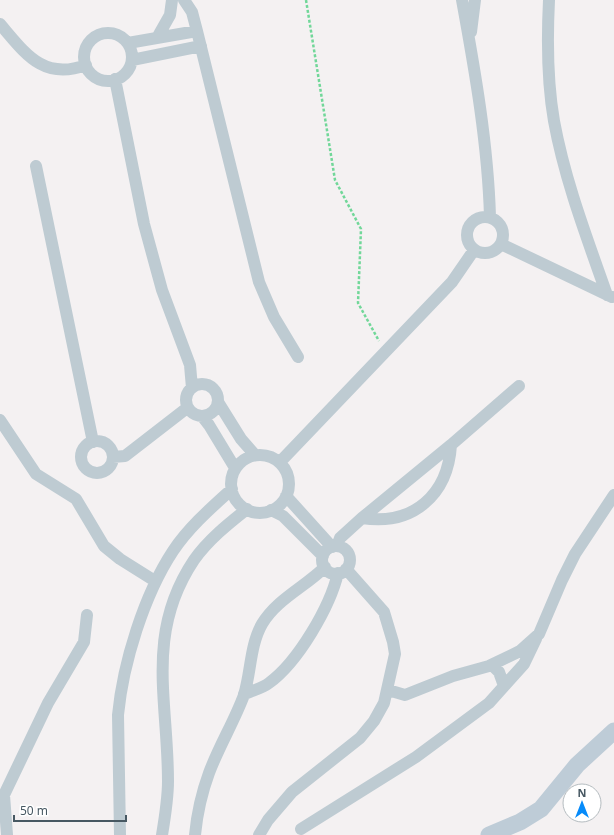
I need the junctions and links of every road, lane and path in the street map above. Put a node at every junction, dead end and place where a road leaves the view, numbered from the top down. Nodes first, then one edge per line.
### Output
1 (172, 0) edge
2 (184, 0) edge
3 (306, 0) edge
4 (462, 0) edge
5 (475, 0) edge
6 (549, 0) edge
7 (0, 24) edge
8 (198, 31) junction
9 (157, 38) junction
10 (128, 43) junction
11 (470, 43) junction
12 (201, 46) junction
13 (132, 60) junction
14 (86, 65) junction
15 (115, 79) junction
16 (36, 166) dead end
17 (490, 217) junction
18 (501, 244) junction
19 (474, 250) junction
20 (611, 296) edge
21 (385, 352) junction
22 (298, 357) dead end
23 (190, 365) junction
24 (205, 385) junction
25 (519, 386) dead end
26 (192, 388) junction
27 (218, 402) junction
28 (187, 408) junction
29 (202, 416) junction
30 (0, 420) edge
31 (93, 442) junction
32 (451, 445) junction
33 (255, 455) junction
34 (113, 457) junction
35 (280, 462) junction
36 (235, 468) junction
37 (232, 489) junction
38 (614, 495) edge
39 (286, 496) junction
40 (247, 509) junction
41 (271, 510) junction
42 (362, 518) junction
43 (334, 547) junction
44 (324, 562) junction
45 (342, 571) junction
46 (155, 581) junction
47 (87, 615) dead end
48 (539, 634) junction
49 (489, 666) junction
50 (504, 686) junction
51 (388, 690) junction
52 (244, 694) junction
53 (614, 731) edge
54 (2, 798) edge
55 (301, 829) dead end
56 (7, 835) edge
57 (120, 835) edge
58 (162, 835) edge
59 (195, 835) edge
60 (259, 835) edge
61 (489, 835) edge

1 - 9 street
2 - 8 street
3 - 21 path
4 - 11 street
5 - 11 street
6 - 20 street
7 - 14 street
8 - 9 street
8 - 12 street
9 - 10 street
10 - 13 street
10 - 14 street
11 - 17 street
12 - 13 street
12 - 22 street
13 - 15 street
14 - 15 street
15 - 23 street
16 - 31 street
17 - 18 street
17 - 19 street
18 - 19 street
18 - 20 street
19 - 21 street
21 - 35 street
23 - 24 street
23 - 26 street
24 - 26 street
24 - 27 street
25 - 32 street
26 - 28 street
27 - 29 street
27 - 33 street
28 - 29 street
28 - 34 street
29 - 36 street
30 - 46 street
31 - 34 street
31 - 34 street
32 - 42 street
32 - 42 street
33 - 35 street
33 - 36 street
35 - 39 street
36 - 37 street
37 - 40 street
37 - 46 street
38 - 48 street
39 - 41 street
39 - 43 street
40 - 41 street
40 - 58 street
41 - 44 street
42 - 43 street
43 - 44 street
43 - 45 street
44 - 45 street
44 - 52 street
45 - 51 street
45 - 52 street
46 - 57 street
47 - 54 street
48 - 49 street
48 - 50 street
49 - 50 street
49 - 51 street
50 - 55 street
51 - 60 street
52 - 59 street
53 - 61 street
54 - 56 street

